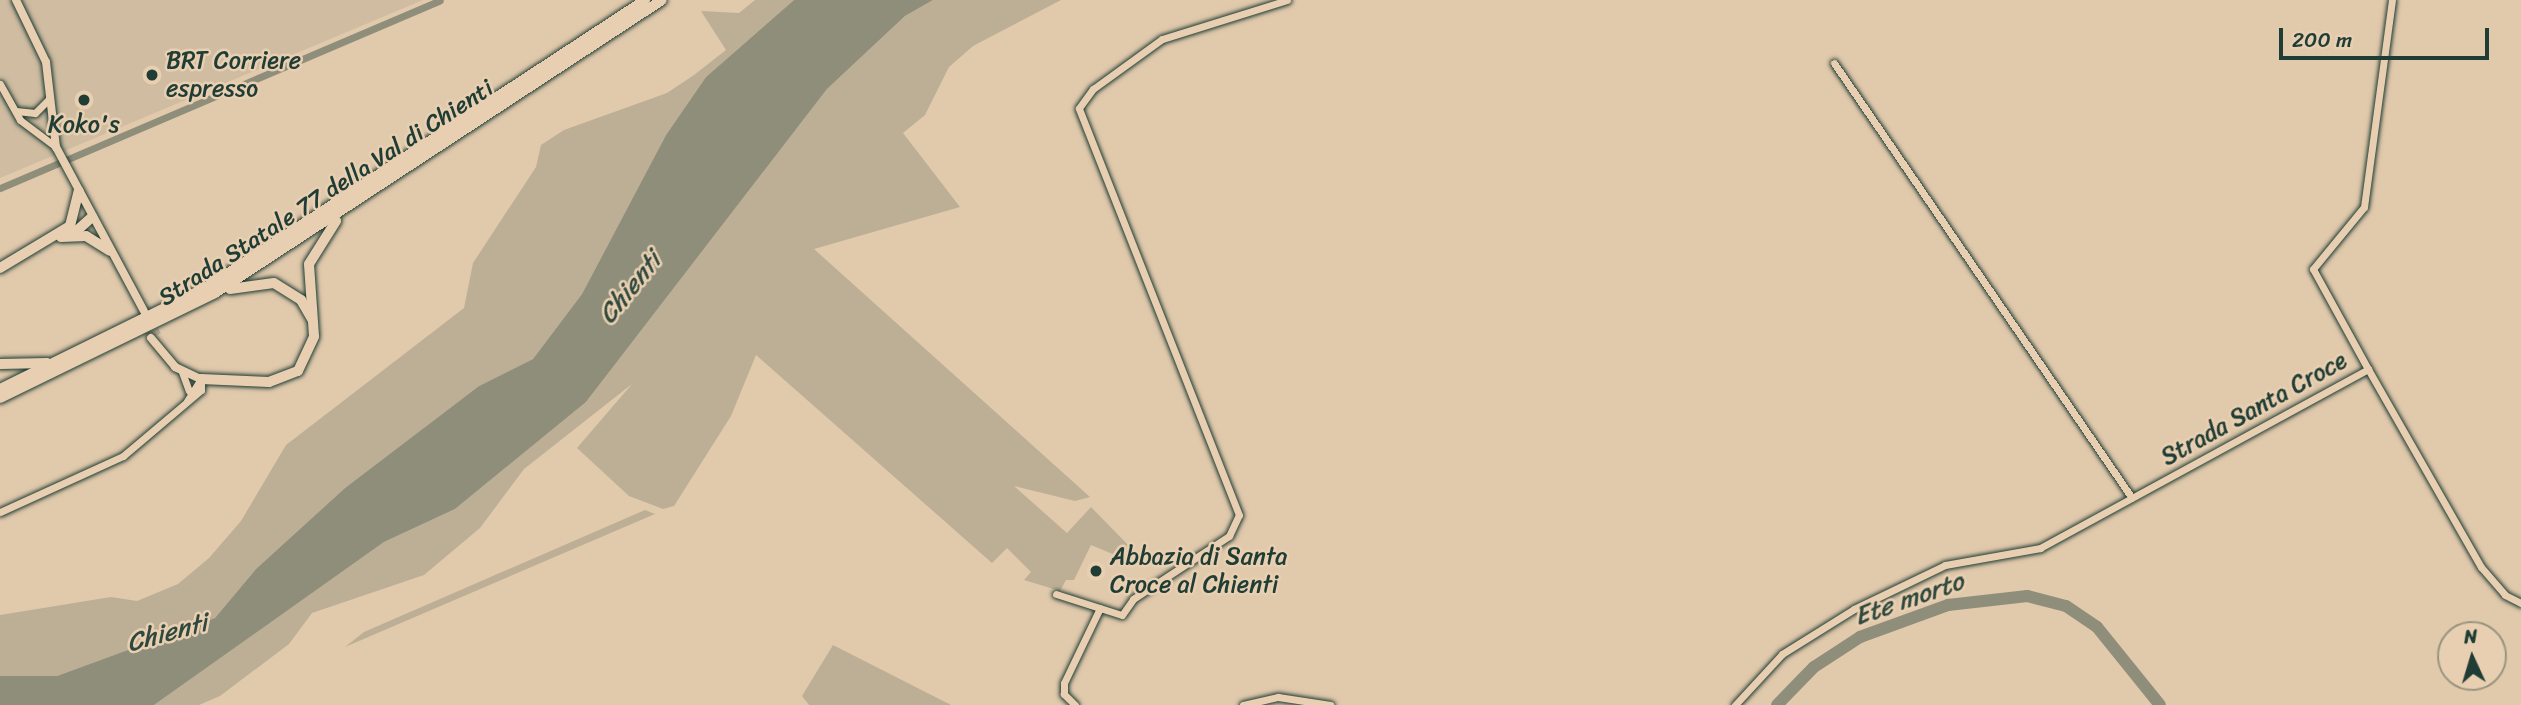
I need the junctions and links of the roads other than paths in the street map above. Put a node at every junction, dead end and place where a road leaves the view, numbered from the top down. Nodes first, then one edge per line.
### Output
1 (16, 0) edge
2 (662, 0) edge
3 (1287, 0) edge
4 (2392, 0) edge
5 (645, 4) edge
6 (1834, 63) dead end
7 (0, 84) edge
8 (48, 100) junction
9 (12, 109) junction
10 (470, 128) junction
11 (57, 150) junction
12 (79, 191) junction
13 (92, 217) junction
14 (73, 222) junction
15 (72, 235) junction
16 (58, 238) junction
17 (110, 251) junction
18 (0, 268) edge
19 (180, 302) junction
20 (141, 313) tunnel mouth
21 (313, 323) junction
22 (154, 337) tunnel mouth
23 (127, 340) junction
24 (0, 364) edge
25 (2368, 369) junction
26 (182, 372) junction
27 (201, 385) junction
28 (0, 389) edge
29 (189, 391) junction
30 (0, 398) edge
31 (187, 402) junction
32 (2132, 498) junction
33 (0, 512) edge
34 (1056, 594) dead end
35 (2521, 603) edge
36 (1100, 608) junction
37 (1075, 705) edge
38 (1243, 705) edge
39 (1330, 705) edge
40 (1735, 705) edge

1 - 8 street
2 - 5 highway, Strada Statale 77 della Val di Chienti
3 - 36 street
4 - 25 street
5 - 10 highway, Strada Statale 77 della Val di Chienti
5 - 19 highway, Strada Statale 77 della Val di Chienti
6 - 32 street
7 - 9 street
8 - 9 street
8 - 11 street
9 - 11 street
10 - 21 highway
10 - 23 highway, Strada Statale 77 della Val di Chienti
11 - 12 street
12 - 13 street
12 - 14 highway
13 - 14 highway
13 - 15 highway
13 - 17 street
14 - 16 highway
15 - 16 highway
15 - 17 highway
16 - 18 highway
17 - 20 street
19 - 24 highway
19 - 28 highway, Strada Statale 77 della Val di Chienti
21 - 23 highway
21 - 27 highway
22 - 26 street
23 - 30 highway, Strada Statale 77 della Val di Chienti
25 - 32 street, Strada Santa Croce
25 - 35 street, Strada Santa Croce
26 - 27 street
26 - 29 street
27 - 29 street
27 - 31 street
29 - 31 street
31 - 33 street
32 - 40 street, Strada Santa Croce
34 - 36 street
36 - 37 street
38 - 39 street

